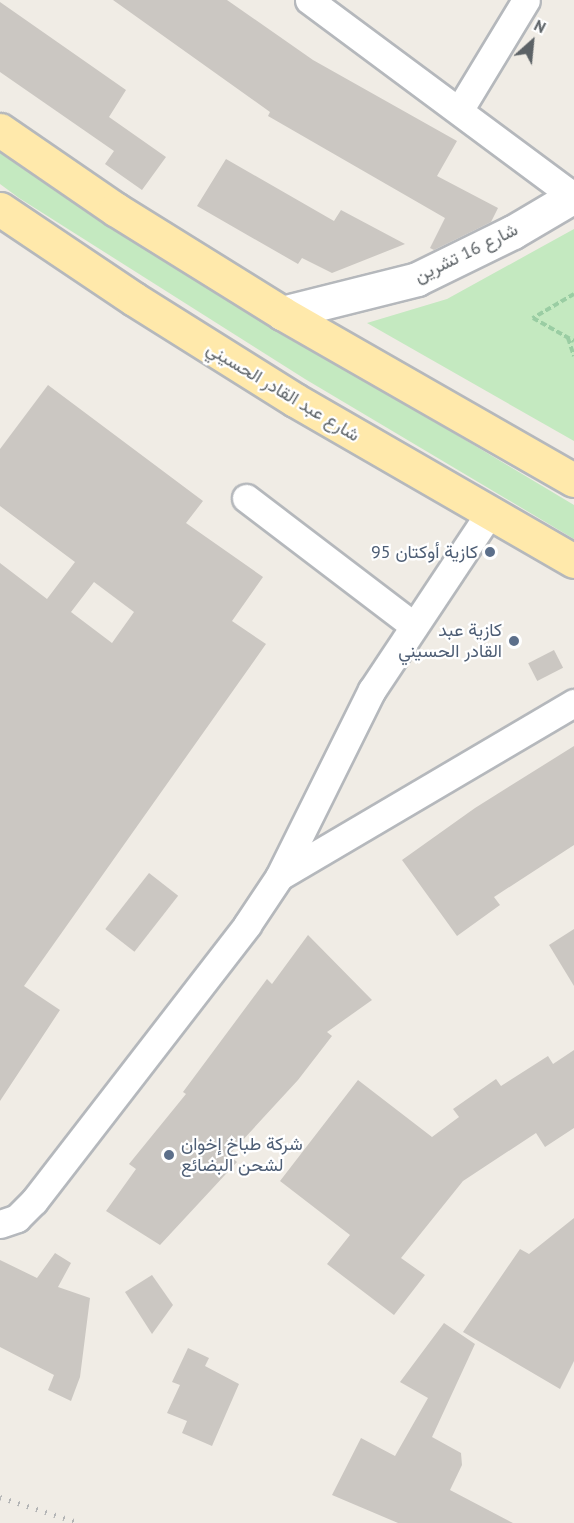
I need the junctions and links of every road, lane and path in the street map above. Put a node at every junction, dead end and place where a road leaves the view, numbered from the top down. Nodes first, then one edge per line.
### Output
1 (309, 0) edge
2 (526, 0) edge
3 (460, 110) junction
4 (0, 130) edge
5 (574, 196) edge
6 (0, 209) edge
7 (574, 294) edge
8 (282, 313) junction
9 (568, 337) junction
10 (574, 341) edge
11 (574, 356) edge
12 (574, 480) edge
13 (246, 498) dead end
14 (489, 514) junction
15 (574, 561) edge
16 (414, 626) junction
17 (574, 703) edge
18 (279, 877) junction
19 (0, 1224) edge

1 - 3 street
2 - 3 street
3 - 5 street
4 - 8 main road
5 - 8 street, شارع 16 تشرين
6 - 14 main road, شارع عبد القادر الحسيني
7 - 9 path
8 - 12 main road
9 - 10 path
9 - 11 path
13 - 16 street
14 - 15 main road, شارع عبد القادر الحسيني
14 - 16 street
16 - 18 street
17 - 18 street
18 - 19 street

